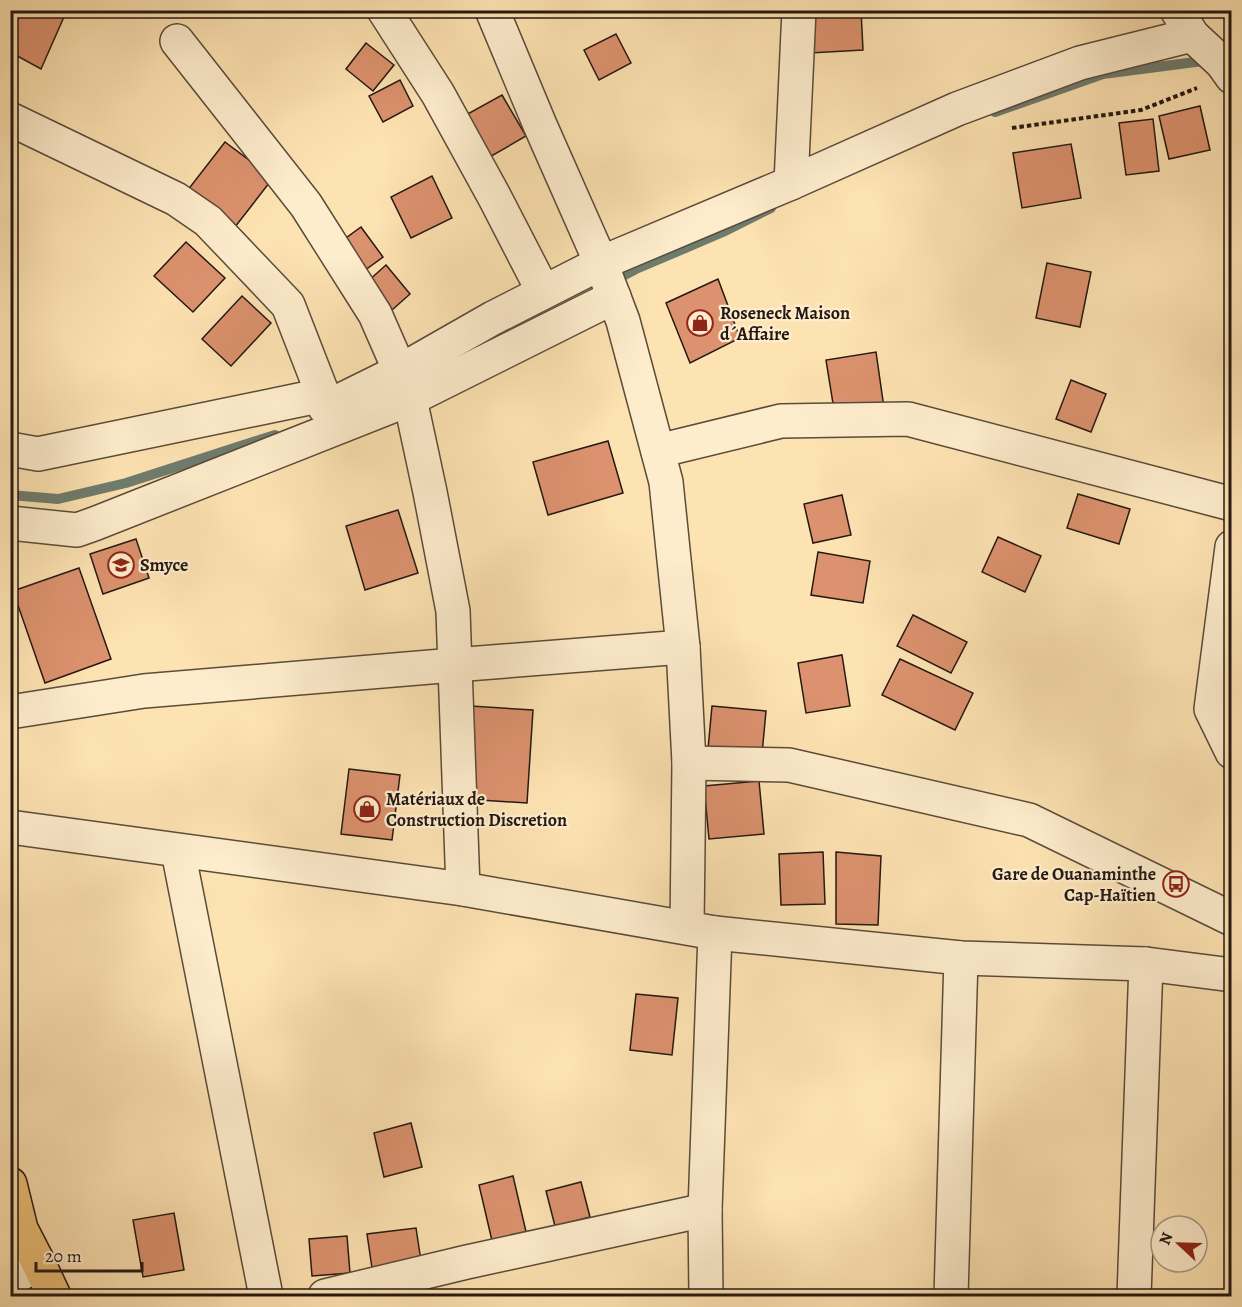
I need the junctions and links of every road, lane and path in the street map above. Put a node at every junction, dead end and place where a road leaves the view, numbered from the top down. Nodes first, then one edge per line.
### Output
1 (384, 10) edge
2 (492, 10) edge
3 (799, 10) edge
4 (177, 41) dead end
5 (1208, 50) edge
6 (10, 119) edge
7 (1007, 129) dead end
8 (791, 183) junction
9 (608, 281) junction
10 (543, 291) junction
11 (405, 384) junction
12 (323, 395) junction
13 (10, 449) edge
14 (658, 450) junction
15 (1232, 504) edge
16 (10, 523) edge
17 (1232, 547) edge
18 (683, 647) junction
19 (454, 665) junction
20 (10, 712) edge
21 (1232, 752) edge
22 (689, 763) junction
23 (10, 828) edge
24 (178, 851) junction
25 (463, 889) junction
26 (1232, 919) edge
27 (701, 930) junction
28 (962, 958) junction
29 (1146, 964) junction
30 (1232, 975) edge
31 (10, 1184) edge
32 (705, 1210) junction
33 (38, 1262) junction
34 (10, 1281) edge
35 (54, 1296) edge
36 (266, 1296) edge
37 (325, 1296) edge
38 (706, 1296) edge
39 (951, 1296) edge
40 (1134, 1296) edge

1 - 10 street
2 - 9 street
3 - 8 street
4 - 11 street
5 - 7 path
5 - 8 street
6 - 12 street
8 - 9 street
9 - 10 street
9 - 11 street
9 - 14 street
10 - 11 street
11 - 12 street
11 - 16 street
11 - 19 street
12 - 13 street
14 - 15 street
14 - 18 street
17 - 21 street
18 - 19 street
18 - 22 street
19 - 20 street
19 - 25 street
22 - 26 street
22 - 27 street
23 - 24 street
24 - 25 street
24 - 36 street
25 - 27 street
27 - 28 street
27 - 32 street
28 - 29 street
28 - 39 street
29 - 30 street
29 - 40 street
31 - 33 main road
32 - 37 street
32 - 38 street
33 - 34 street
33 - 35 main road

